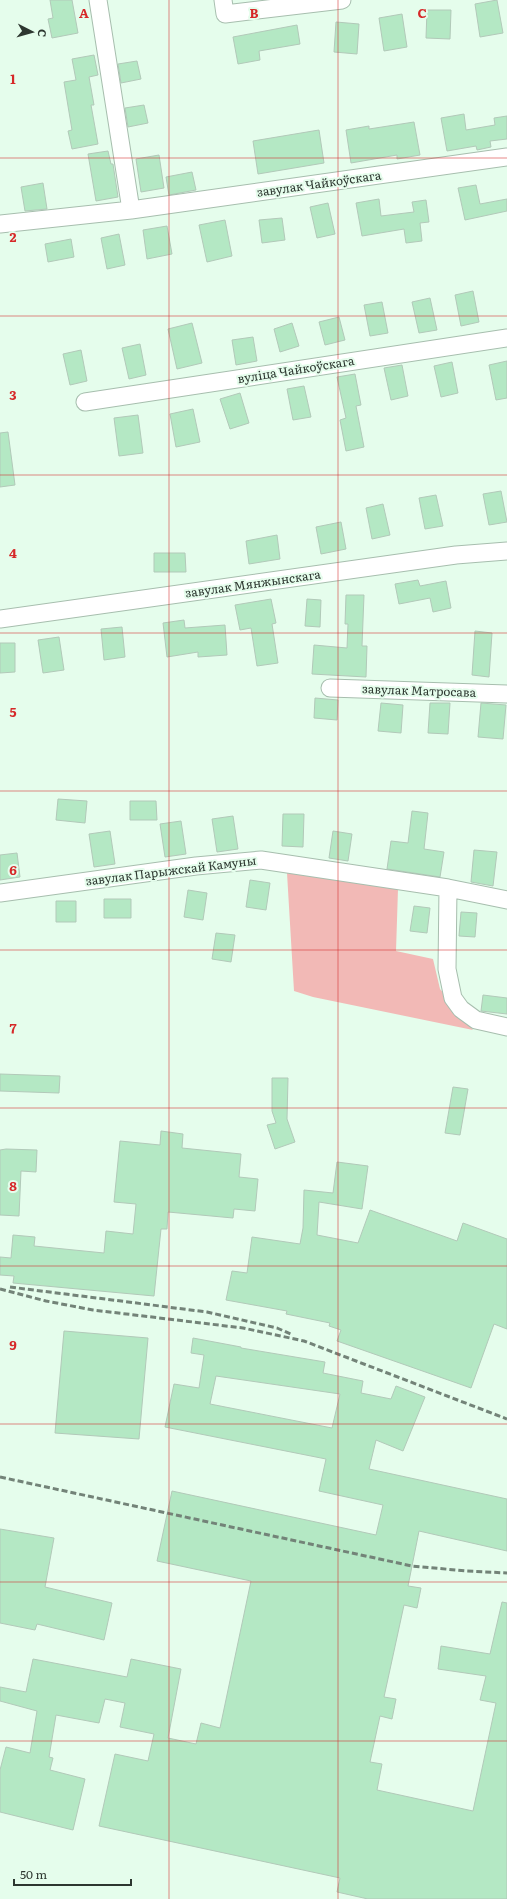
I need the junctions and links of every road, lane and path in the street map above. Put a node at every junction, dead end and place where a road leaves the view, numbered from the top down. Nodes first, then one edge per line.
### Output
1 (98, 0) edge
2 (223, 0) edge
3 (342, 0) edge
4 (507, 157) edge
5 (131, 210) junction
6 (0, 224) edge
7 (507, 338) edge
8 (85, 402) dead end
9 (507, 551) edge
10 (0, 619) edge
11 (330, 688) dead end
12 (507, 694) edge
13 (448, 888) junction
14 (0, 893) edge
15 (507, 900) edge
16 (507, 1027) edge

1 - 5 street
2 - 3 street
4 - 5 street, завулак Чайкоўскага
5 - 6 street, завулак Чайкоўскага
7 - 8 street, вуліца Чайкоўскага
9 - 10 street, завулак Мянжынскага
11 - 12 street, завулак Матросава
13 - 14 street, завулак Парыжскай Камуны
13 - 15 street, завулак Парыжскай Камуны
13 - 16 street

